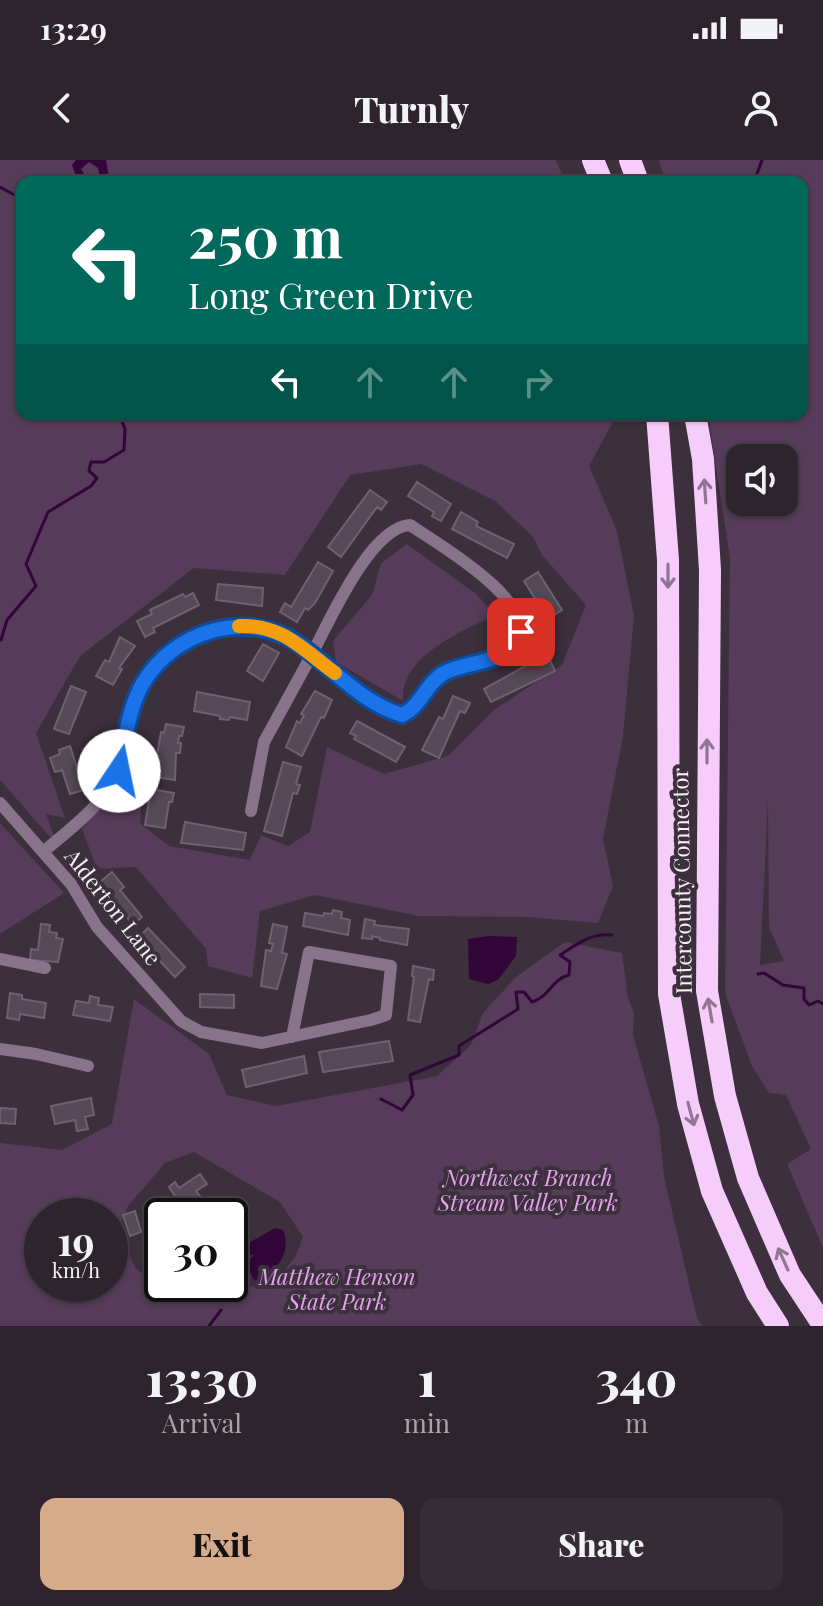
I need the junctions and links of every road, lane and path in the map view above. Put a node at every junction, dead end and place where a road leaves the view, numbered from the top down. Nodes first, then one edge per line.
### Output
1 (657, 420) edge
2 (696, 420) edge
3 (311, 656) junction
4 (0, 803) edge
5 (251, 811) dead end
6 (43, 852) junction
7 (0, 959) edge
8 (45, 968) dead end
9 (292, 1037) junction
10 (0, 1049) edge
11 (88, 1066) dead end
12 (823, 1325) edge
13 (778, 1326) edge

1 -> 13 highway, Intercounty Connector
12 -> 2 highway, Intercounty Connector
3 - 3 street
3 - 5 street
3 - 6 street
4 - 6 street, Alderton Lane
6 - 9 street, Alderton Lane
7 - 8 street
9 - 9 street, Alderton Lane
10 - 11 street

